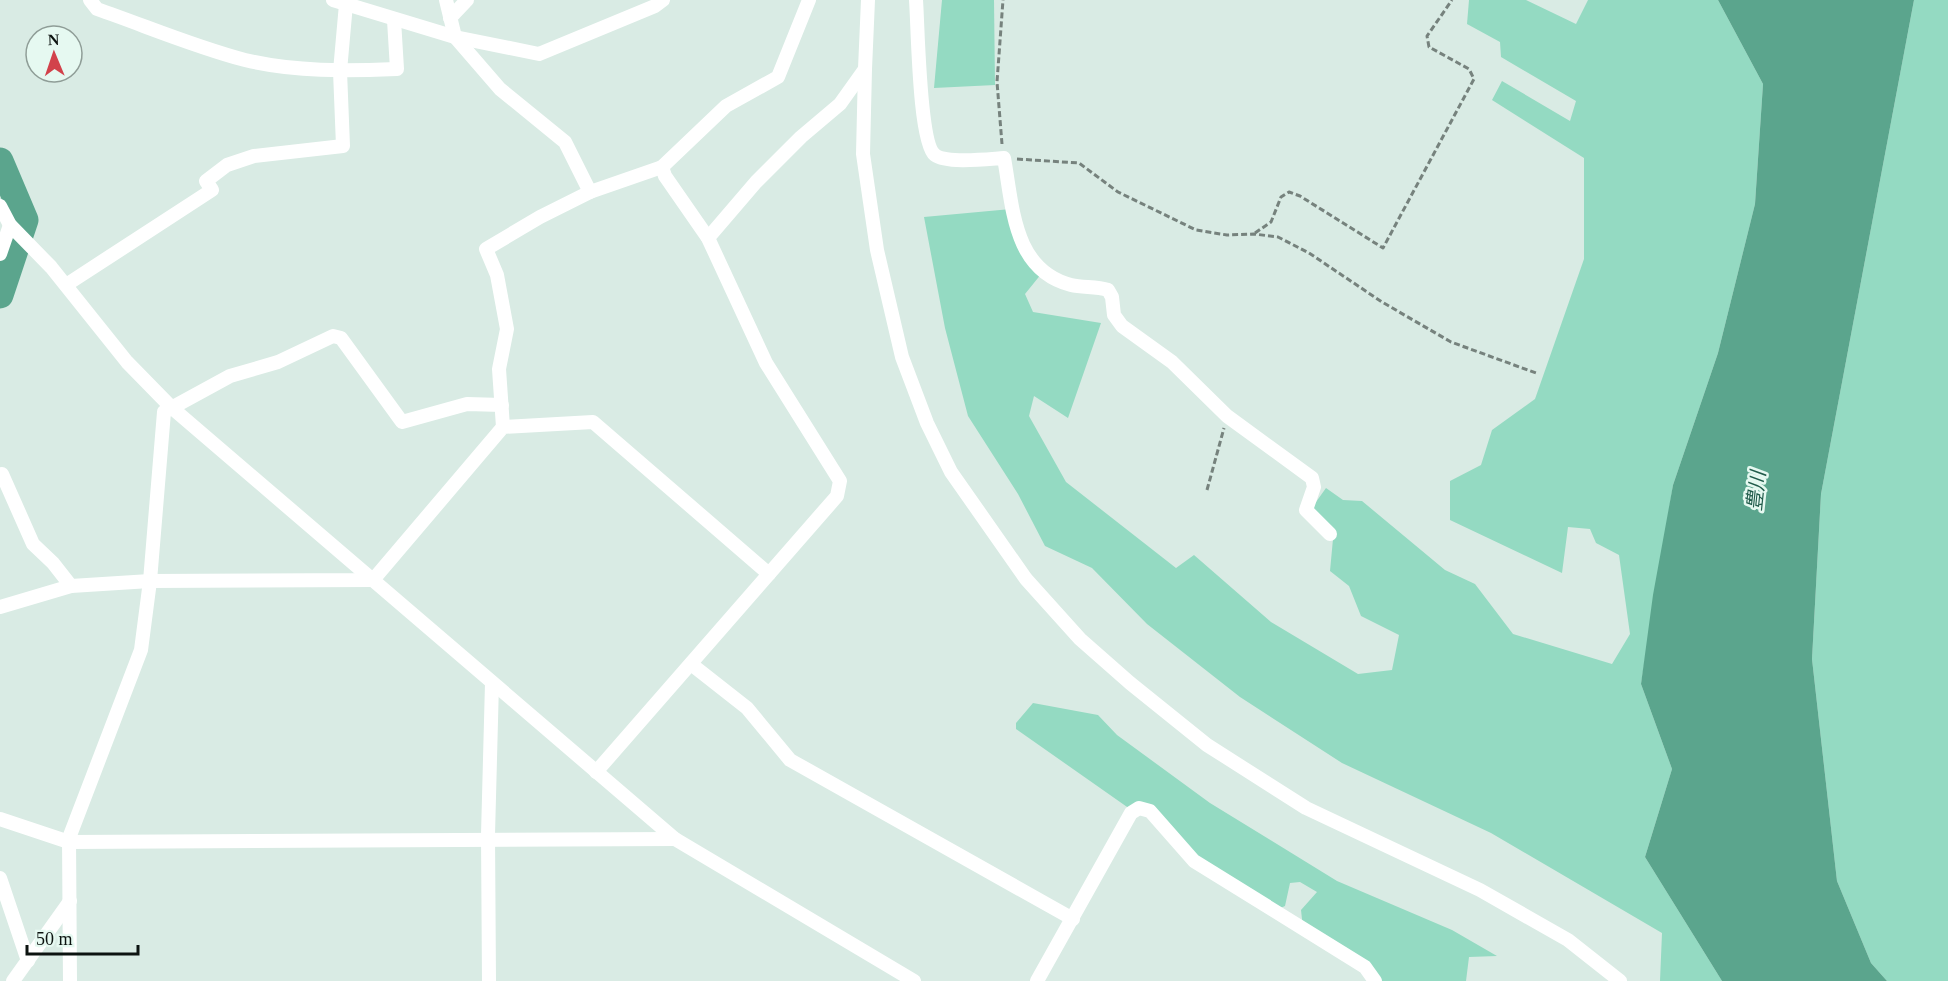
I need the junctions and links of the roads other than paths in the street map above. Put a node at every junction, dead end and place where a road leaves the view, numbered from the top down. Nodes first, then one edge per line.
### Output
1 (90, 0) edge
2 (446, 0) edge
3 (466, 0) edge
4 (663, 0) edge
5 (808, 0) edge
6 (868, 0) edge
7 (916, 0) edge
8 (339, 2) edge
9 (450, 18) junction
10 (394, 20) junction
11 (454, 37) junction
12 (865, 69) junction
13 (340, 71) junction
14 (662, 167) junction
15 (590, 192) junction
16 (0, 206) edge
17 (11, 226) junction
18 (708, 238) junction
19 (0, 254) edge
20 (66, 285) junction
21 (502, 405) junction
22 (171, 407) junction
23 (503, 428) junction
24 (2, 474) dead end
25 (1330, 534) dead end
26 (769, 574) junction
27 (373, 580) junction
28 (150, 581) junction
29 (71, 586) junction
30 (0, 607) edge
31 (691, 664) junction
32 (492, 683) junction
33 (596, 772) junction
34 (0, 819) edge
35 (675, 839) junction
36 (488, 841) junction
37 (69, 842) junction
38 (0, 879) edge
39 (70, 901) junction
40 (1073, 919) junction
41 (28, 961) junction
42 (908, 979) edge
43 (13, 981) edge
44 (70, 981) edge
45 (489, 981) edge
46 (1037, 981) edge
47 (1375, 981) edge
48 (1620, 981) edge

1 - 13 street
2 - 9 street
3 - 9 street
4 - 11 street
5 - 14 street
6 - 12 street
7 - 25 street
8 - 10 street
8 - 13 street
9 - 11 street
10 - 11 street
10 - 13 street
11 - 15 street
12 - 18 street
12 - 48 street
13 - 20 street
14 - 15 street
14 - 18 street
15 - 21 street
16 - 17 street
17 - 19 street
17 - 20 street
18 - 26 street
20 - 22 street
21 - 22 street
21 - 23 street
22 - 27 street
22 - 28 street
23 - 26 street
23 - 27 street
24 - 29 street
26 - 31 street
27 - 28 street
27 - 32 street
28 - 29 street
28 - 37 street
29 - 30 street
31 - 33 street
31 - 40 street
32 - 33 street
32 - 36 street
33 - 35 street
34 - 37 street
35 - 36 street
35 - 42 street
36 - 37 street
36 - 45 street
37 - 39 street
38 - 41 street
39 - 41 street
39 - 44 street
40 - 46 street
40 - 47 street
41 - 43 street

